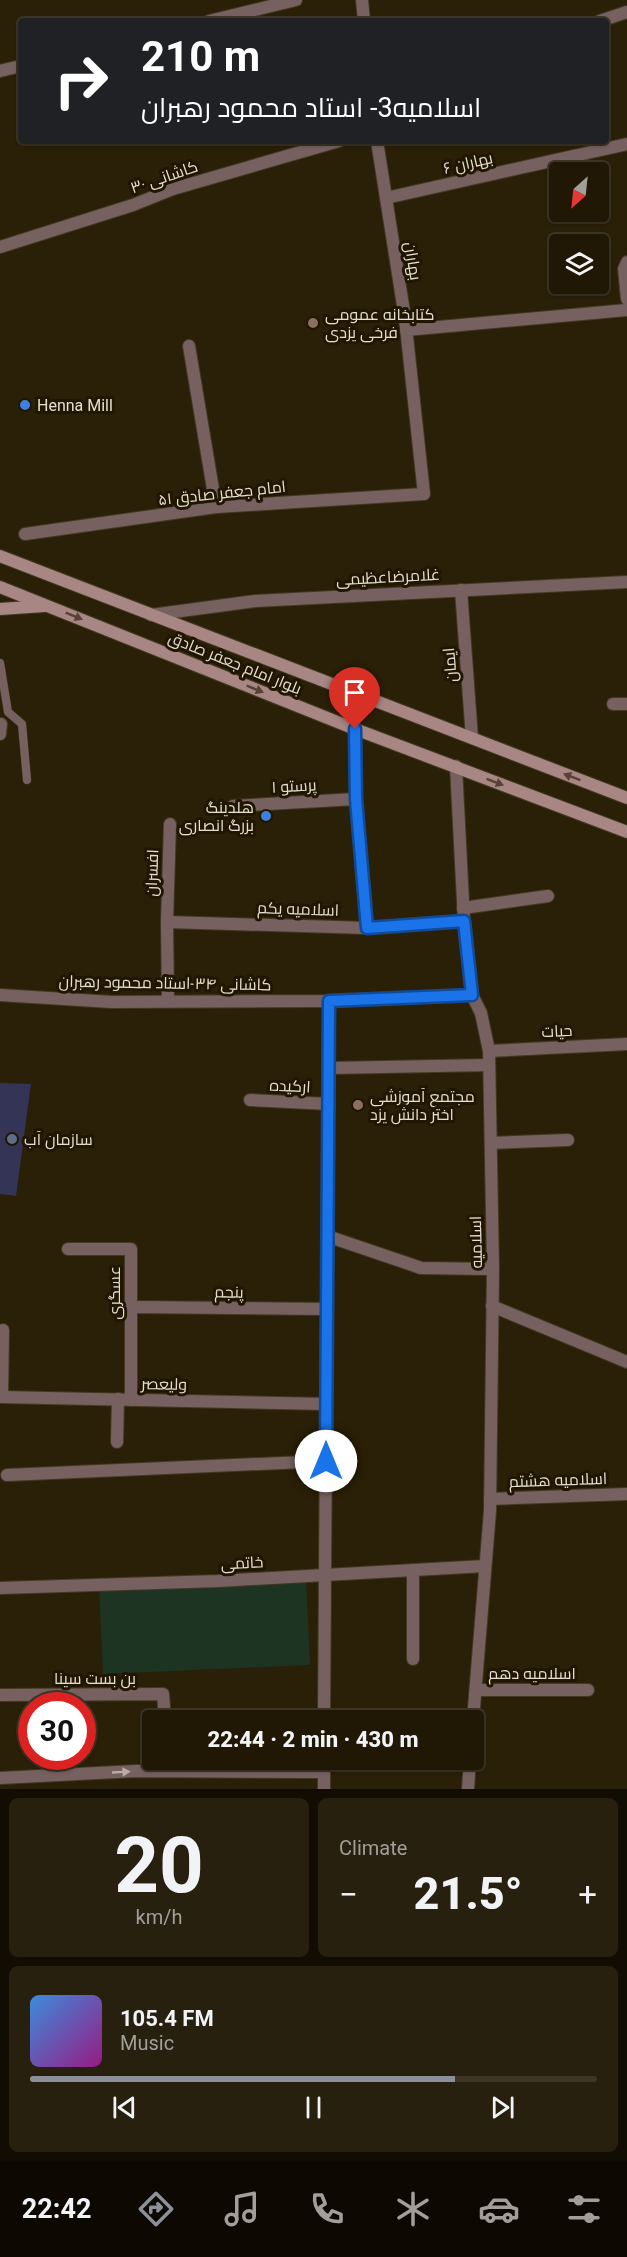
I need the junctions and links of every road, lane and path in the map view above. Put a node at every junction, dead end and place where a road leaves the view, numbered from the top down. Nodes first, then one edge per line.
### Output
1 (296, 0) edge
2 (362, 0) edge
3 (627, 12) edge
4 (221, 18) edge
5 (364, 18) edge
6 (609, 18) edge
7 (18, 67) edge
8 (0, 71) edge
9 (329, 144) edge
10 (377, 144) edge
11 (627, 144) edge
12 (386, 198) junction
13 (0, 247) edge
14 (627, 262) edge
15 (627, 299) edge
16 (627, 310) edge
17 (406, 330) junction
18 (189, 346) dead end
19 (424, 494) joint
20 (216, 507) junction
21 (25, 534) dead end
22 (0, 547) edge
23 (0, 556) edge
24 (21, 564) junction
25 (627, 582) edge
26 (0, 587) edge
27 (460, 590) junction
28 (49, 606) junction
29 (0, 609) edge
30 (151, 615) junction
31 (0, 663) edge
32 (613, 704) dead end
33 (627, 704) edge
34 (355, 729) junction
35 (472, 738) junction
36 (456, 766) junction
37 (27, 780) dead end
38 (627, 798) edge
39 (356, 799) junction
40 (233, 806) dead end
41 (170, 824) dead end
42 (627, 832) edge
43 (548, 896) dead end
44 (463, 915) junction
45 (166, 922) junction
46 (367, 928) junction
47 (0, 995) edge
48 (472, 995) junction
49 (168, 1001) junction
50 (329, 1001) junction
51 (627, 1044) edge
52 (489, 1051) junction
53 (489, 1065) junction
54 (329, 1068) junction
55 (250, 1100) dead end
56 (329, 1104) junction
57 (568, 1140) dead end
58 (491, 1143) junction
59 (327, 1236) junction
60 (69, 1249) dead end
61 (493, 1269) junction
62 (492, 1306) junction
63 (131, 1307) junction
64 (327, 1309) junction
65 (3, 1330) dead end
66 (627, 1362) edge
67 (1, 1397) edge
68 (124, 1399) junction
69 (326, 1404) junction
70 (117, 1442) dead end
71 (326, 1461) junction
72 (7, 1475) dead end
73 (627, 1494) edge
74 (490, 1499) junction
75 (485, 1566) junction
76 (413, 1570) junction
77 (326, 1574) junction
78 (0, 1588) edge
79 (413, 1659) dead end
80 (476, 1690) junction
81 (588, 1690) dead end
82 (0, 1695) edge
83 (164, 1710) edge
84 (324, 1710) edge
85 (474, 1710) edge
86 (174, 1770) edge
87 (324, 1770) edge
88 (469, 1770) edge
89 (0, 1778) edge
90 (324, 1789) edge
91 (468, 1789) edge

1 - 4 street
2 - 5 street
3 - 6 street
7 - 8 street
9 - 13 street, کاشانی ۳۰
10 - 12 street, بهاران
11 - 12 street, بهاران ۶
12 - 17 street, بهاران
14 - 15 street
16 - 17 street
17 - 19 street, بهاران
18 - 20 street
19 - 20 street, امام جعفر صادق ۵۱
20 - 21 street, امام جعفر صادق ۵۱
22 - 24 main road
23 - 24 main road, بلوار امام جعفر صادق
24 - 30 main road, بلوار امام جعفر صادق
25 - 27 street, غلامرضاعظیمی
26 - 28 main road, بلوار امام جعفر صادق
27 - 30 street, غلامرضاعظیمی
27 - 35 street, ایمان
28 - 29 main road
28 -> 34 main road, بلوار امام جعفر صادق
30 - 35 main road, بلوار امام جعفر صادق
31 - 37 lane
32 - 33 street
34 - 36 main road, بلوار امام جعفر صادق
34 - 39 street
38 -> 35 main road, بلوار امام جعفر صادق
36 -> 42 main road, بلوار امام جعفر صادق
36 - 44 street, اسلامیه
39 - 40 street, پرستو ۱
39 - 46 street
41 - 45 street, افسران
43 - 44 street, اسلامیه یکم
44 - 46 street, اسلامیه یکم
44 - 48 street, اسلامیه
45 - 46 street, اسلامیه یکم
45 - 49 street, افسران
47 - 49 street, کاشانی ۳۴-استاد محمود رهبران
48 - 50 street, کاشانی ۳۴-استاد محمود رهبران
48 - 52 street, اسلامیه
49 - 50 street, کاشانی ۳۴-استاد محمود رهبران
50 - 54 street
51 - 52 street, حیات
52 - 53 street, اسلامیه
53 - 54 street
53 - 58 street, اسلامیه
54 - 56 street
55 - 56 street, ارکیده
56 - 59 street
57 - 58 street
58 - 61 street, اسلامیه
59 - 61 street
59 - 64 street
60 - 63 street, عسگری
61 - 62 street, اسلامیه
62 - 66 street
62 - 74 street, اسلامیه
63 - 64 street, پنجم
63 - 68 street, عسگری
64 - 69 street
65 - 67 street
67 - 68 street, ولیعصر
68 - 69 street, ولیعصر
68 - 70 street, عسگری
69 - 71 street
71 - 72 street
71 - 77 street
73 - 74 street, اسلامیه هشتم
74 - 75 street, اسلامیه
75 - 76 street, خاتمی
75 - 80 street, اسلامیه
76 - 77 street, خاتمی
76 - 79 street
77 - 78 street, خاتمی
77 - 84 street
80 - 81 street, اسلامیه دهم
80 - 85 street, اسلامیه
82 - 83 street, بن بست سینا
89 -> 86 street
87 - 90 street
88 - 91 street

